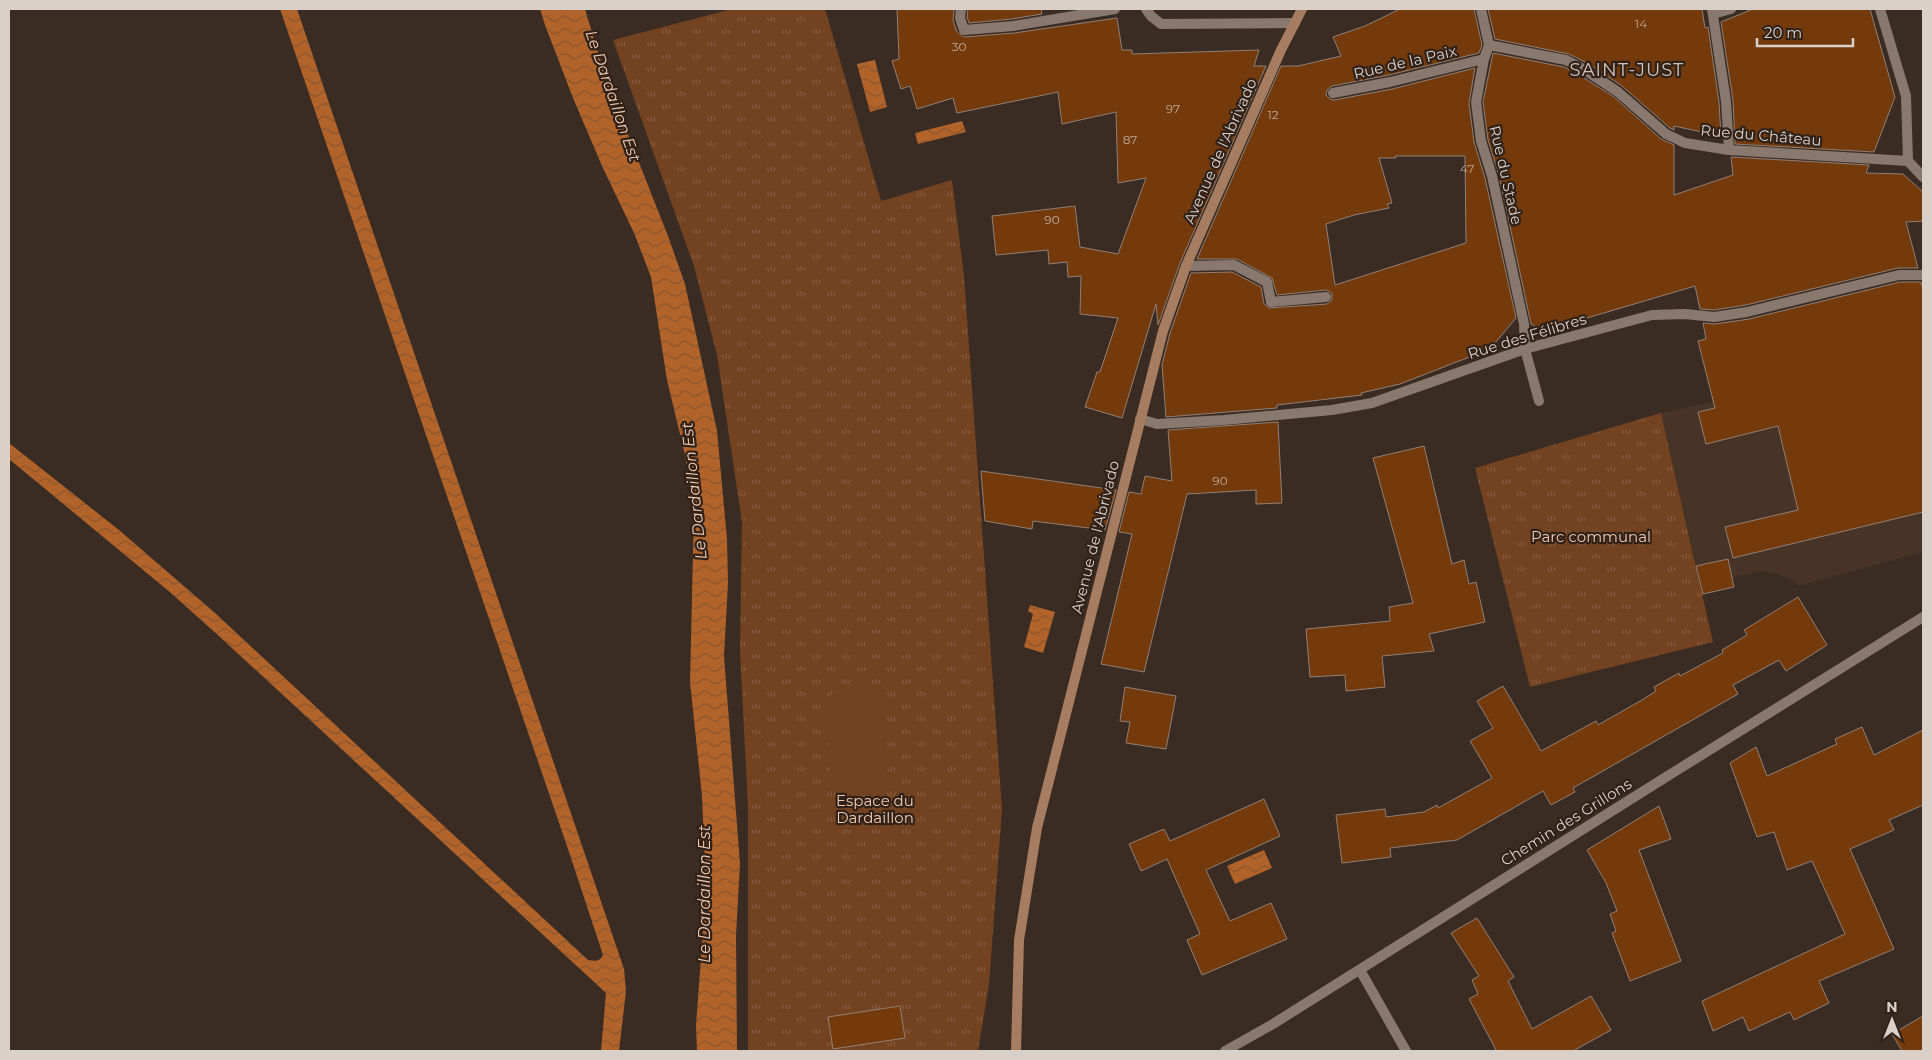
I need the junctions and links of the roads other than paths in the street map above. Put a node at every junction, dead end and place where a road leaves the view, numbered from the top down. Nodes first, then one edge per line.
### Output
1 (960, 9) edge
2 (1115, 9) edge
3 (1146, 9) edge
4 (1302, 9) edge
5 (1483, 9) edge
6 (1731, 9) edge
7 (1880, 9) edge
8 (1713, 11) edge
9 (1295, 23) junction
10 (1489, 44) junction
11 (1484, 60) junction
12 (1334, 93) dead end
13 (1729, 150) junction
14 (1908, 161) junction
15 (1923, 177) edge
16 (1186, 266) junction
17 (1923, 275) edge
18 (1326, 297) dead end
19 (1525, 349) junction
20 (1539, 401) dead end
21 (1140, 419) junction
22 (1923, 617) edge
23 (1360, 970) junction
24 (1016, 1051) edge
25 (1225, 1051) edge
26 (1406, 1051) edge

1 - 2 street
3 - 9 street
4 - 9 main road, Avenue de l'Abrivado
5 - 10 street
6 - 8 street
7 - 14 street
8 - 13 street
9 - 16 main road, Avenue de l'Abrivado
10 - 11 street, Rue du Stade
10 - 13 street, Rue du Château
11 - 12 street, Rue de la Paix
11 - 19 street, Rue du Stade
13 - 14 street, Rue du Château
14 - 15 street
16 - 18 street
16 - 21 main road, Avenue de l'Abrivado
17 - 19 street, Rue des Félibres
19 - 20 street, Rue du Stade
19 - 21 street, Rue des Félibres
21 - 24 main road, Avenue de l'Abrivado
22 - 23 street, Chemin des Grillons
23 - 25 street, Chemin des Grillons
23 - 26 street

